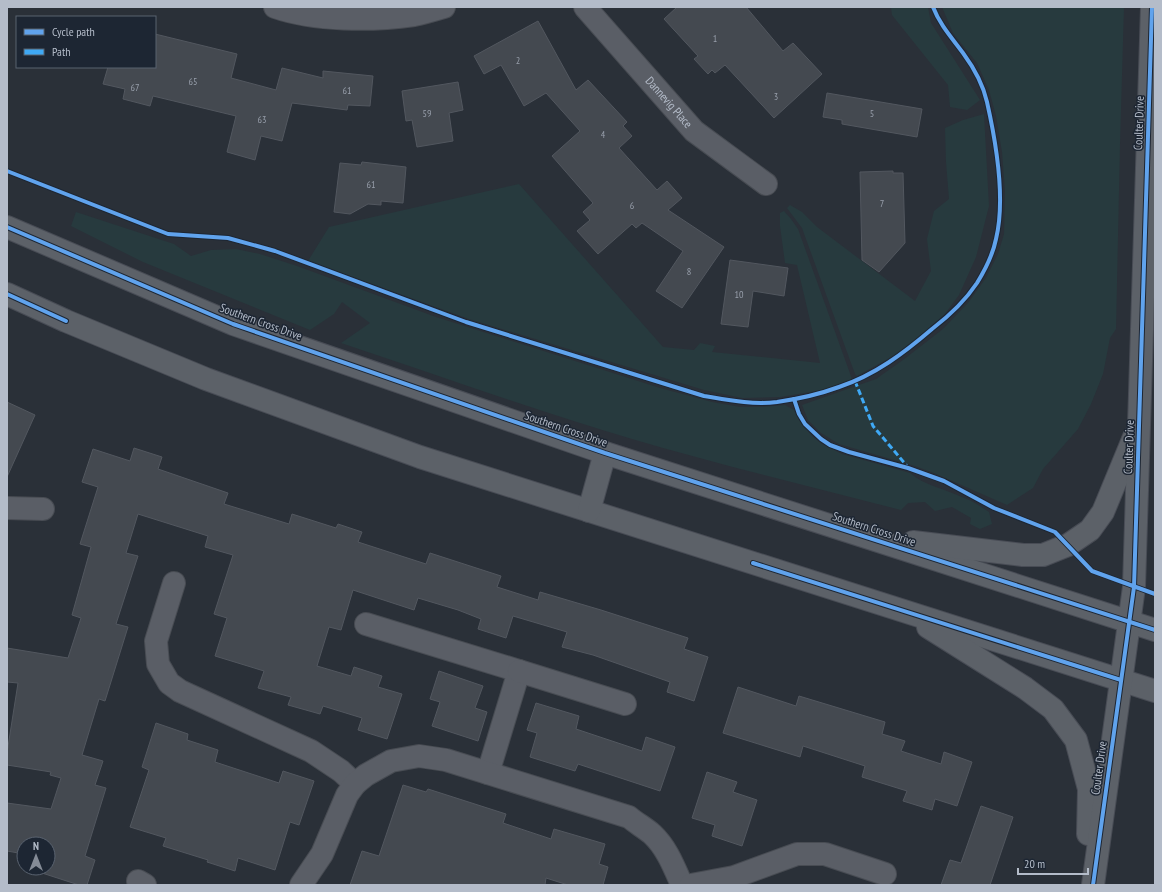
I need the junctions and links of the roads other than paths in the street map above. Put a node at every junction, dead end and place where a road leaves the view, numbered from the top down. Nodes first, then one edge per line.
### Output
1 (275, 7) edge
2 (444, 7) edge
3 (585, 7) edge
4 (1152, 7) edge
5 (766, 184) dead end
6 (11, 227) edge
7 (7, 294) edge
8 (1140, 421) junction
9 (605, 453) junction
10 (7, 508) edge
11 (43, 509) dead end
12 (589, 511) junction
13 (864, 536) junction
14 (174, 583) dead end
15 (901, 611) junction
16 (1129, 621) junction
17 (366, 624) dead end
18 (1155, 630) edge
19 (519, 672) junction
20 (1121, 680) junction
21 (1155, 691) edge
22 (625, 704) dead end
23 (488, 773) junction
24 (355, 784) junction
25 (885, 874) dead end
26 (300, 885) edge
27 (682, 885) edge
28 (691, 885) edge
29 (1086, 885) edge
30 (1093, 885) edge

1 - 2 street
3 - 5 street, Dannevig Place
4 - 8 main road, Coulter Drive
6 - 9 main road, Southern Cross Drive
7 - 12 main road
8 - 13 main road
8 - 16 main road, Coulter Drive
9 - 12 main road
9 - 13 main road, Southern Cross Drive
10 - 11 street
12 - 15 main road
13 - 16 main road, Southern Cross Drive
14 - 24 street
15 - 20 main road
15 - 29 main road
16 - 18 main road, Southern Cross Drive
16 - 20 main road, Coulter Drive
17 - 19 street
19 - 22 street
19 - 23 street
20 - 21 main road
20 - 30 main road, Coulter Drive
23 - 24 street
23 - 27 street
24 - 26 street
25 - 28 street

